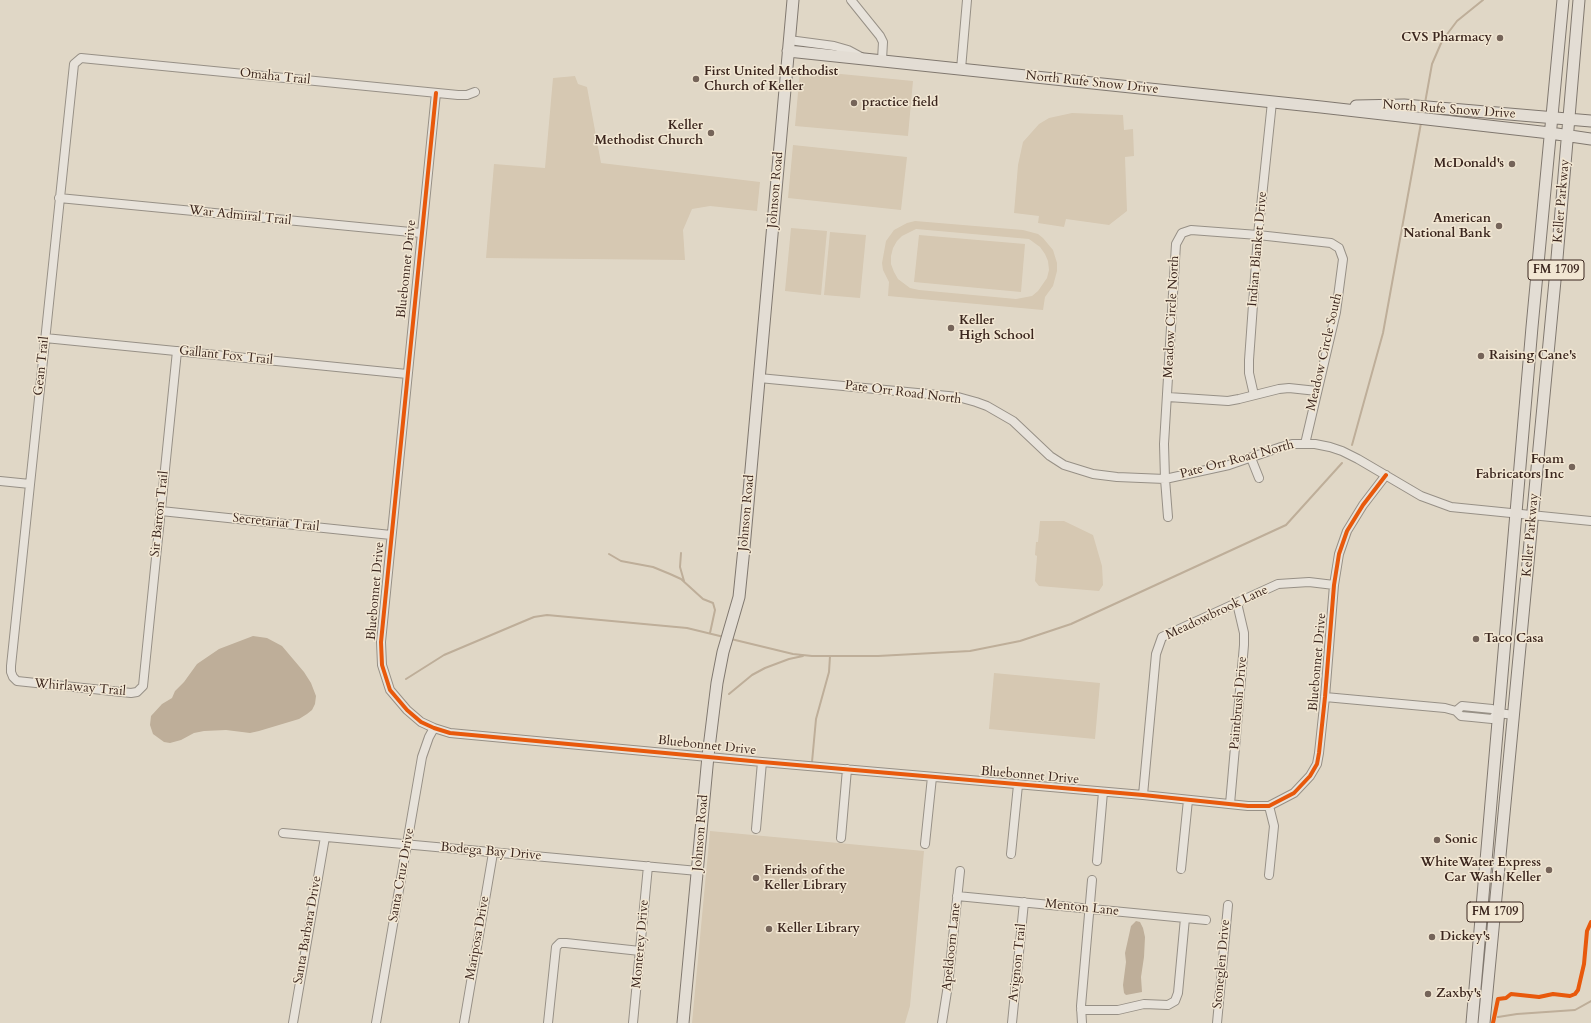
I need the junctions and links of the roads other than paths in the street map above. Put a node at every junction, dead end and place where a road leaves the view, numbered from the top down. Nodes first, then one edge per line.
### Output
1 (793, 0) edge
2 (851, 0) edge
3 (965, 0) edge
4 (1563, 0) edge
5 (1579, 0) edge
6 (789, 46) junction
7 (882, 60) junction
8 (76, 61) joint
9 (961, 69) junction
10 (475, 92) dead end
11 (436, 93) junction
12 (1272, 102) junction
13 (1321, 107) junction
14 (1479, 112) junction
15 (1552, 118) junction
16 (1569, 120) junction
17 (1591, 121) edge
18 (1477, 125) junction
19 (1550, 133) junction
20 (1568, 135) junction
21 (1591, 139) edge
22 (59, 198) junction
23 (421, 233) junction
24 (1258, 236) junction
25 (1532, 327) junction
26 (1550, 328) junction
27 (45, 338) junction
28 (176, 351) junction
29 (407, 374) junction
30 (759, 378) junction
31 (1317, 391) junction
32 (1254, 395) junction
33 (1168, 397) junction
34 (1305, 444) junction
35 (1251, 458) junction
36 (1386, 475) junction
37 (1165, 478) junction
38 (1259, 478) dead end
39 (0, 481) edge
40 (30, 484) junction
41 (161, 511) junction
42 (1516, 513) junction
43 (1533, 515) junction
44 (1168, 517) dead end
45 (1591, 520) edge
46 (391, 535) junction
47 (1334, 585) junction
48 (1237, 603) junction
49 (11, 672) joint
50 (144, 678) joint
51 (1325, 697) junction
52 (1498, 713) junction
53 (1514, 715) junction
54 (434, 728) junction
55 (708, 756) junction
56 (762, 762) junction
57 (847, 769) junction
58 (932, 777) junction
59 (1018, 784) junction
60 (1103, 792) junction
61 (1143, 795) junction
62 (1188, 800) junction
63 (1230, 804) junction
64 (1269, 806) junction
65 (756, 829) dead end
66 (283, 833) dead end
67 (324, 837) junction
68 (841, 838) dead end
69 (408, 844) junction
70 (925, 844) dead end
71 (493, 853) junction
72 (1011, 854) dead end
73 (1097, 861) dead end
74 (648, 866) junction
75 (1181, 869) dead end
76 (698, 871) junction
77 (960, 871) dead end
78 (1269, 875) dead end
79 (1092, 880) dead end
80 (957, 896) junction
81 (1024, 902) junction
82 (1228, 905) dead end
83 (1090, 909) junction
84 (1185, 918) junction
85 (1206, 920) dead end
86 (640, 952) junction
87 (1081, 1010) junction
88 (293, 1023) edge
89 (376, 1023) edge
90 (464, 1023) edge
91 (548, 1023) edge
92 (633, 1023) edge
93 (684, 1023) edge
94 (942, 1023) edge
95 (1012, 1023) edge
96 (1082, 1023) edge
97 (1217, 1023) edge
98 (1472, 1023) edge
99 (1484, 1023) edge

1 - 6 main road, Johnson Road
2 - 7 street
3 - 9 street
4 - 15 main road, Keller Parkway / FM 1709
5 - 16 main road, Keller Parkway / FM 1709
6 - 7 main road, North Rufe Snow Drive
6 - 30 main road, Johnson Road
7 - 9 main road, North Rufe Snow Drive
8 - 11 street, Omaha Trail
8 - 22 street, Gean Trail
9 - 12 main road, North Rufe Snow Drive
10 - 11 street, Omaha Trail
11 - 23 street, Bluebonnet Drive
12 - 13 main road, North Rufe Snow Drive
12 - 24 street, Indian Blanket Drive
13 - 14 main road, North Rufe Snow Drive
13 - 18 main road, North Rufe Snow Drive
14 - 15 main road, North Rufe Snow Drive
14 - 18 main road
15 - 16 main road, North Rufe Snow Drive
15 - 19 main road, Keller Parkway / FM 1709
16 - 17 main road, North Rufe Snow Drive
16 - 20 main road, Keller Parkway / FM 1709
18 - 19 main road, North Rufe Snow Drive
19 - 20 main road, North Rufe Snow Drive
19 - 25 main road, Keller Parkway / FM 1709
20 - 21 main road, North Rufe Snow Drive
20 - 26 main road, Keller Parkway / FM 1709
22 - 23 street, War Admiral Trail
22 - 27 street, Gean Trail
23 - 29 street, Bluebonnet Drive
24 - 31 street, Meadow Circle South
24 - 32 street, Indian Blanket Drive
24 - 33 street, Meadow Circle North
25 - 26 main road
25 - 42 main road, Keller Parkway / FM 1709
26 - 43 main road, Keller Parkway / FM 1709
27 - 28 street, Gallant Fox Trail
27 - 40 street, Gean Trail
28 - 29 street, Gallant Fox Trail
28 - 41 street, Sir Barton Trail
29 - 46 street, Bluebonnet Drive
30 - 37 street, Pate Orr Road North
30 - 55 main road, Johnson Road
31 - 32 street
31 - 34 street, Meadow Circle South
32 - 33 street
33 - 37 street, Meadow Circle North
34 - 35 street, Pate Orr Road North
34 - 36 street, Pate Orr Road North
35 - 37 street, Pate Orr Road North
35 - 38 street
36 - 42 street, Pate Orr Road North
36 - 47 street, Bluebonnet Drive
37 - 44 street, Meadow Circle North
39 - 40 street
40 - 49 street, Gean Trail
41 - 46 street, Secretariat Trail
41 - 50 street, Sir Barton Trail
42 - 43 street, Pate Orr Road North
42 - 52 main road, Keller Parkway / FM 1709
43 - 45 street, Pate Orr Road North
43 - 53 main road, Keller Parkway / FM 1709
46 - 54 street, Bluebonnet Drive
47 - 48 street, Meadowbrook Lane
47 - 51 street, Bluebonnet Drive
48 - 61 street, Meadowbrook Lane
48 - 63 street, Paintbrush Drive
49 - 50 street, Whirlaway Trail
51 - 52 street
51 - 64 street, Bluebonnet Drive
52 - 53 street
52 - 98 main road, Keller Parkway / FM 1709
53 - 99 main road, Keller Parkway / FM 1709
54 - 55 street, Bluebonnet Drive
54 - 69 street, Santa Cruz Drive
55 - 56 street, Bluebonnet Drive
55 - 76 main road, Johnson Road
56 - 57 street, Bluebonnet Drive
56 - 65 street
57 - 58 street, Bluebonnet Drive
57 - 68 street
58 - 59 street, Bluebonnet Drive
58 - 70 street
59 - 60 street, Bluebonnet Drive
59 - 72 street
60 - 61 street, Bluebonnet Drive
60 - 73 street
61 - 62 street, Bluebonnet Drive
62 - 63 street, Bluebonnet Drive
62 - 75 street
63 - 64 street, Bluebonnet Drive
64 - 78 street
66 - 67 street, Bodega Bay Drive
67 - 69 street, Bodega Bay Drive
67 - 88 street, Santa Barbara Drive
69 - 71 street, Bodega Bay Drive
69 - 89 street, Santa Cruz Drive
71 - 74 street, Bodega Bay Drive
71 - 90 street, Mariposa Drive
74 - 76 street, Bodega Bay Drive
74 - 86 street, Monterey Drive
76 - 93 main road, Johnson Road
77 - 80 street, Apeldoorn Lane
79 - 83 street
80 - 81 street, Menton Lane
80 - 94 street, Apeldoorn Lane
81 - 83 street, Menton Lane
81 - 95 street, Avignon Trail
82 - 97 street, Stoneglen Drive
83 - 84 street, Menton Lane
83 - 87 street
84 - 85 street, Menton Lane
84 - 87 street
86 - 91 street
86 - 92 street, Monterey Drive
87 - 96 street

